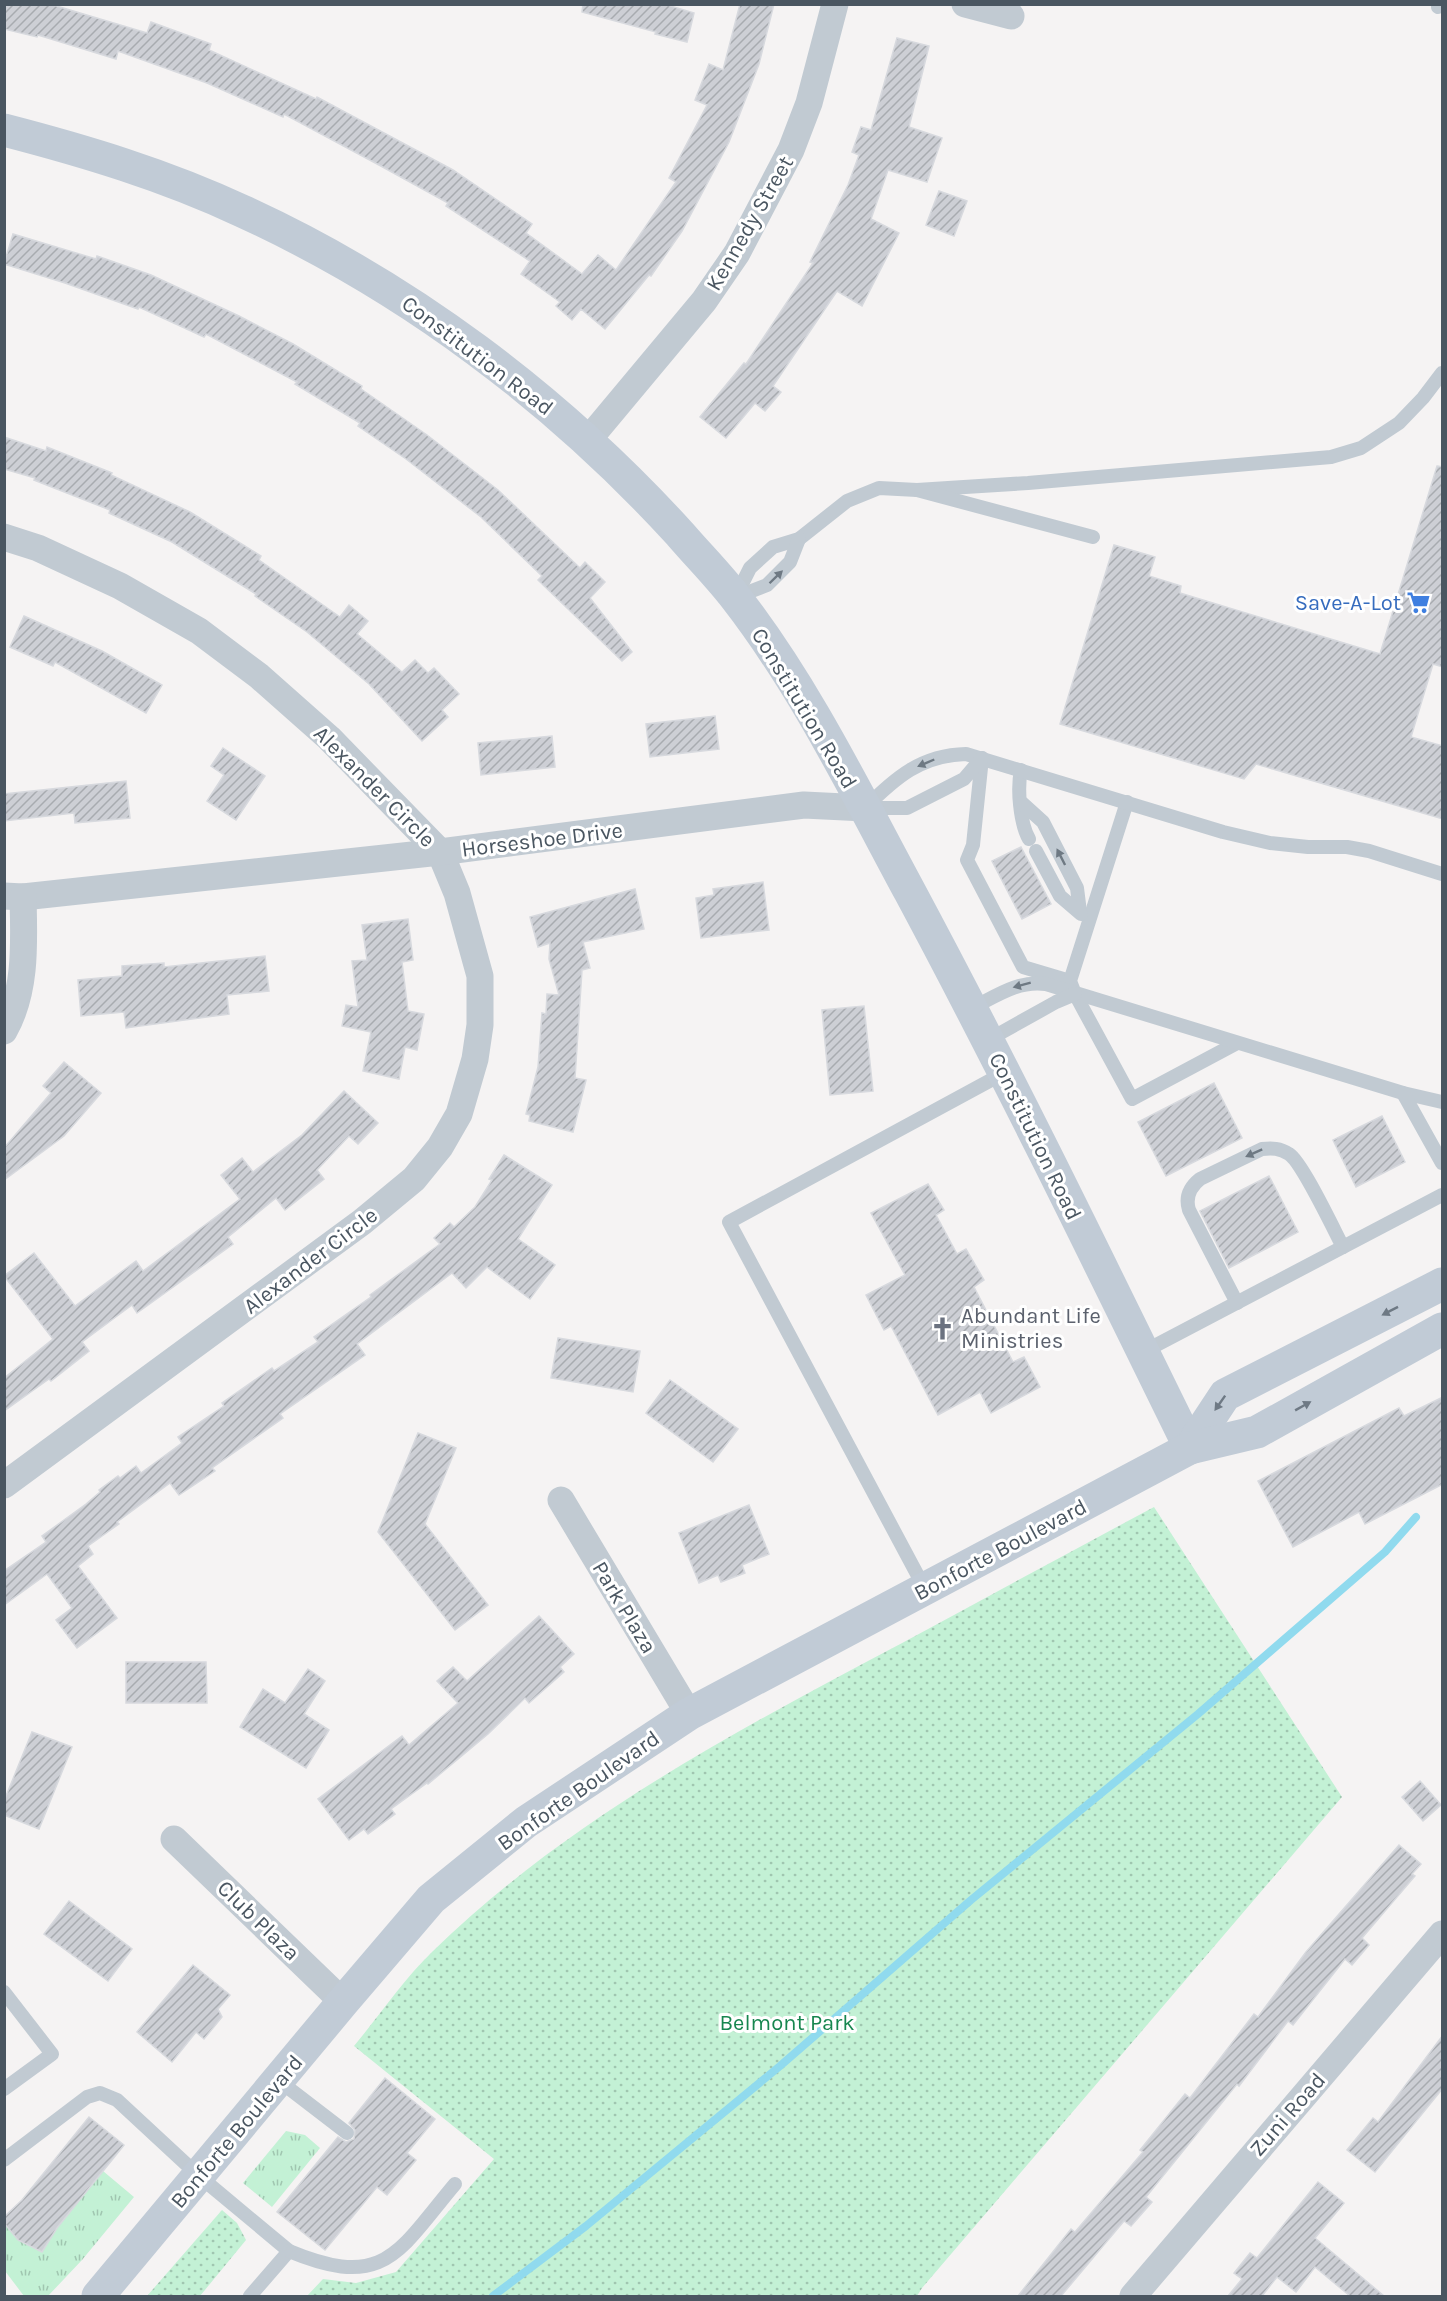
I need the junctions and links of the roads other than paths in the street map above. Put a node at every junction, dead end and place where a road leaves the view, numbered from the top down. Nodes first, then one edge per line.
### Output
1 (835, 4) edge
2 (965, 4) edge
3 (1011, 16) dead end
4 (4, 130) edge
5 (1443, 373) edge
6 (588, 440) junction
7 (917, 490) junction
8 (4, 537) edge
9 (1093, 537) dead end
10 (799, 538) junction
11 (735, 597) junction
12 (982, 758) junction
13 (1021, 770) junction
14 (1127, 802) junction
15 (1022, 803) junction
16 (865, 808) junction
17 (440, 852) junction
18 (1443, 874) edge
19 (14, 896) edge
20 (1080, 912) junction
21 (1087, 926) junction
22 (1073, 987) junction
23 (972, 1008) junction
24 (4, 1031) edge
25 (988, 1040) junction
26 (1237, 1043) junction
27 (1004, 1072) junction
28 (1402, 1093) junction
29 (1443, 1102) edge
30 (1443, 1163) edge
31 (1443, 1195) edge
32 (1343, 1248) junction
33 (1443, 1284) edge
34 (1237, 1303) junction
35 (1443, 1329) edge
36 (1143, 1352) junction
37 (1190, 1448) junction
38 (4, 1485) edge
39 (561, 1500) dead end
40 (925, 1589) junction
41 (689, 1714) junction
42 (174, 1839) dead end
43 (1443, 1934) edge
44 (4, 1992) edge
45 (343, 2002) junction
46 (278, 2080) junction
47 (4, 2089) edge
48 (347, 2133) dead end
49 (4, 2160) edge
50 (199, 2176) junction
51 (455, 2184) dead end
52 (289, 2251) junction
53 (98, 2296) edge
54 (250, 2296) edge
55 (1133, 2296) edge

1 - 6 street, Kennedy Street
2 - 3 street
4 - 6 main road, Constitution Road
5 - 7 lane
6 - 11 main road, Constitution Road
7 - 9 lane
7 - 10 lane
8 - 17 street, Alexander Circle
10 - 11 lane
11 -> 10 lane
11 - 16 main road, Constitution Road
12 - 13 lane
12 - 16 lane
12 -> 16 lane
12 - 22 lane
13 - 14 lane
13 - 15 lane
14 - 18 lane
14 - 21 lane
20 -> 15 lane
15 - 20 lane
16 - 17 street, Horseshoe Drive
16 - 23 main road, Constitution Road
17 - 19 street, Horseshoe Drive
17 - 38 street, Alexander Circle
19 - 24 street
20 - 21 lane
21 - 22 lane
22 -> 23 lane
22 - 25 lane
22 - 26 lane
22 - 26 lane
23 - 25 main road, Constitution Road
25 - 27 main road, Constitution Road
26 - 28 lane
27 - 36 main road, Constitution Road
27 - 40 lane
28 - 29 lane
28 - 30 lane
31 - 32 lane
32 - 34 lane
32 -> 34 lane
33 -> 37 main road, Bonforte Boulevard
34 - 36 lane
37 -> 35 main road, Bonforte Boulevard
36 - 37 main road, Constitution Road
37 - 40 main road, Bonforte Boulevard
39 - 41 street, Park Plaza
40 - 41 main road, Bonforte Boulevard
41 - 45 main road, Bonforte Boulevard
42 - 45 street, Club Plaza
43 - 55 street, Zuni Road
44 - 47 lane
45 - 46 main road, Bonforte Boulevard
46 - 48 lane
46 - 50 main road, Bonforte Boulevard
49 - 50 lane
50 - 52 lane
50 - 53 main road, Bonforte Boulevard
51 - 52 lane
52 - 54 lane

